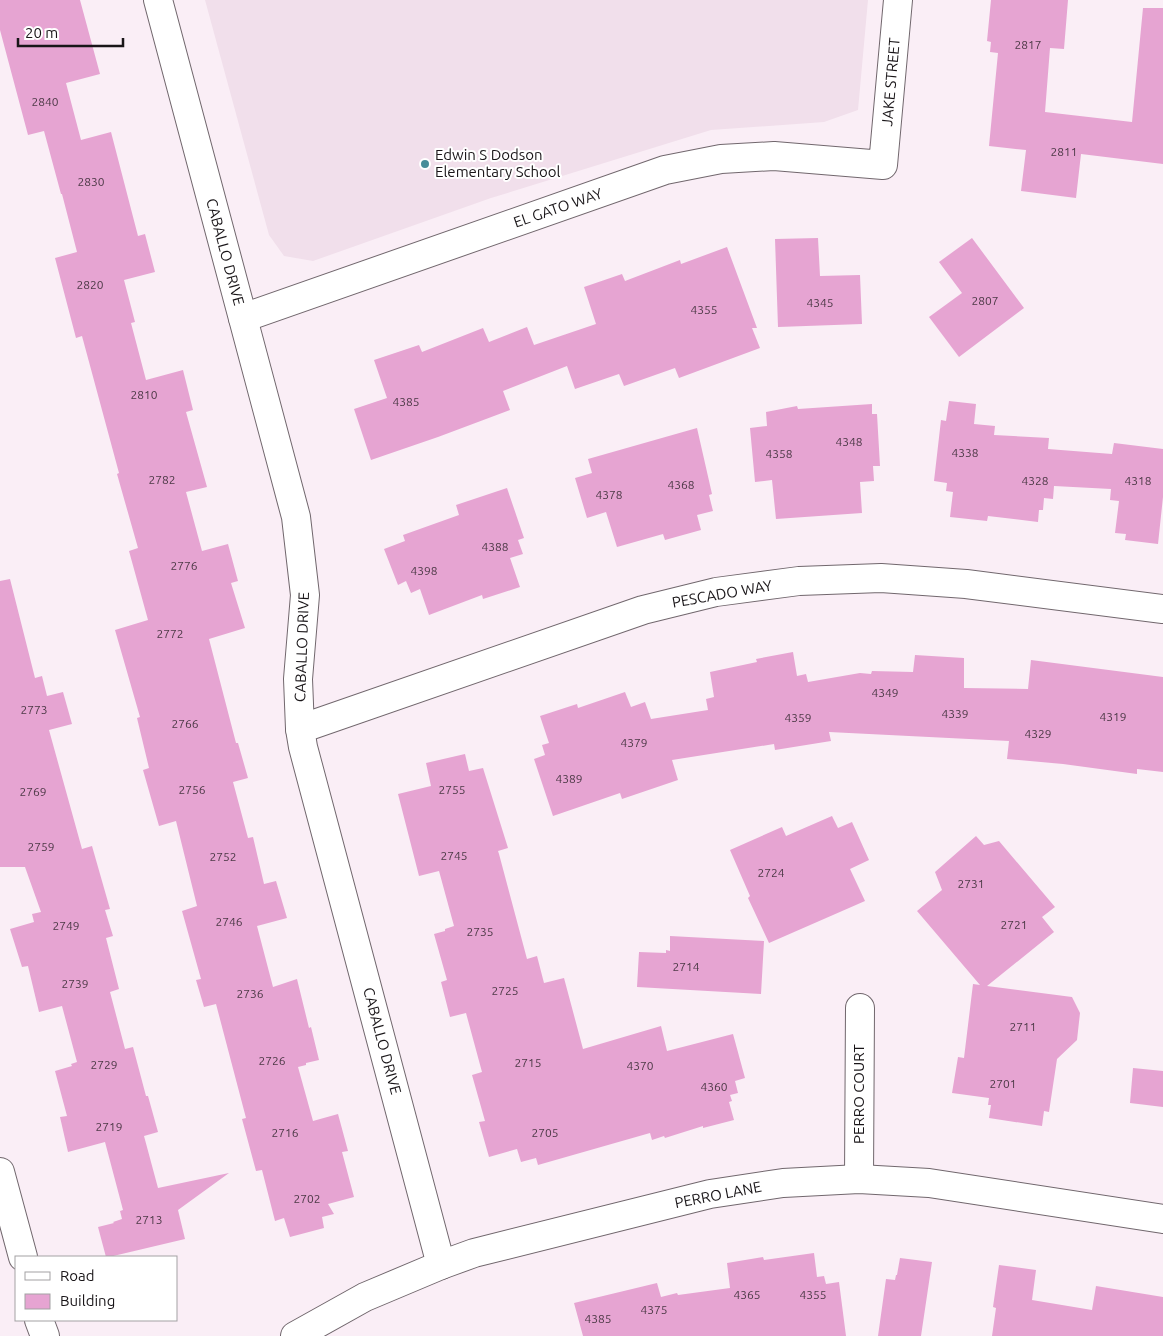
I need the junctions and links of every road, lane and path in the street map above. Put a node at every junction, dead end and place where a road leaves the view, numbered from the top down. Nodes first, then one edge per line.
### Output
1 (158, 0) edge
2 (898, 0) edge
3 (883, 165) joint
4 (243, 318) junction
5 (1163, 609) edge
6 (300, 729) junction
7 (860, 1008) dead end
8 (0, 1172) edge
9 (859, 1180) junction
10 (1163, 1219) edge
11 (23, 1256) edge
12 (441, 1265) junction
13 (40, 1321) edge
14 (45, 1336) edge
15 (295, 1336) edge

1 - 4 street, CABALLO DRIVE
2 - 3 street, JAKE STREET
3 - 4 street, EL GATO WAY
4 - 6 street, CABALLO DRIVE
5 - 6 street, PESCADO WAY
6 - 12 street, CABALLO DRIVE
7 - 9 street, PERRO COURT
8 - 11 street
9 - 10 street, PERRO LANE
9 - 12 street, PERRO LANE
12 - 15 street, PERRO LANE
13 - 14 street

